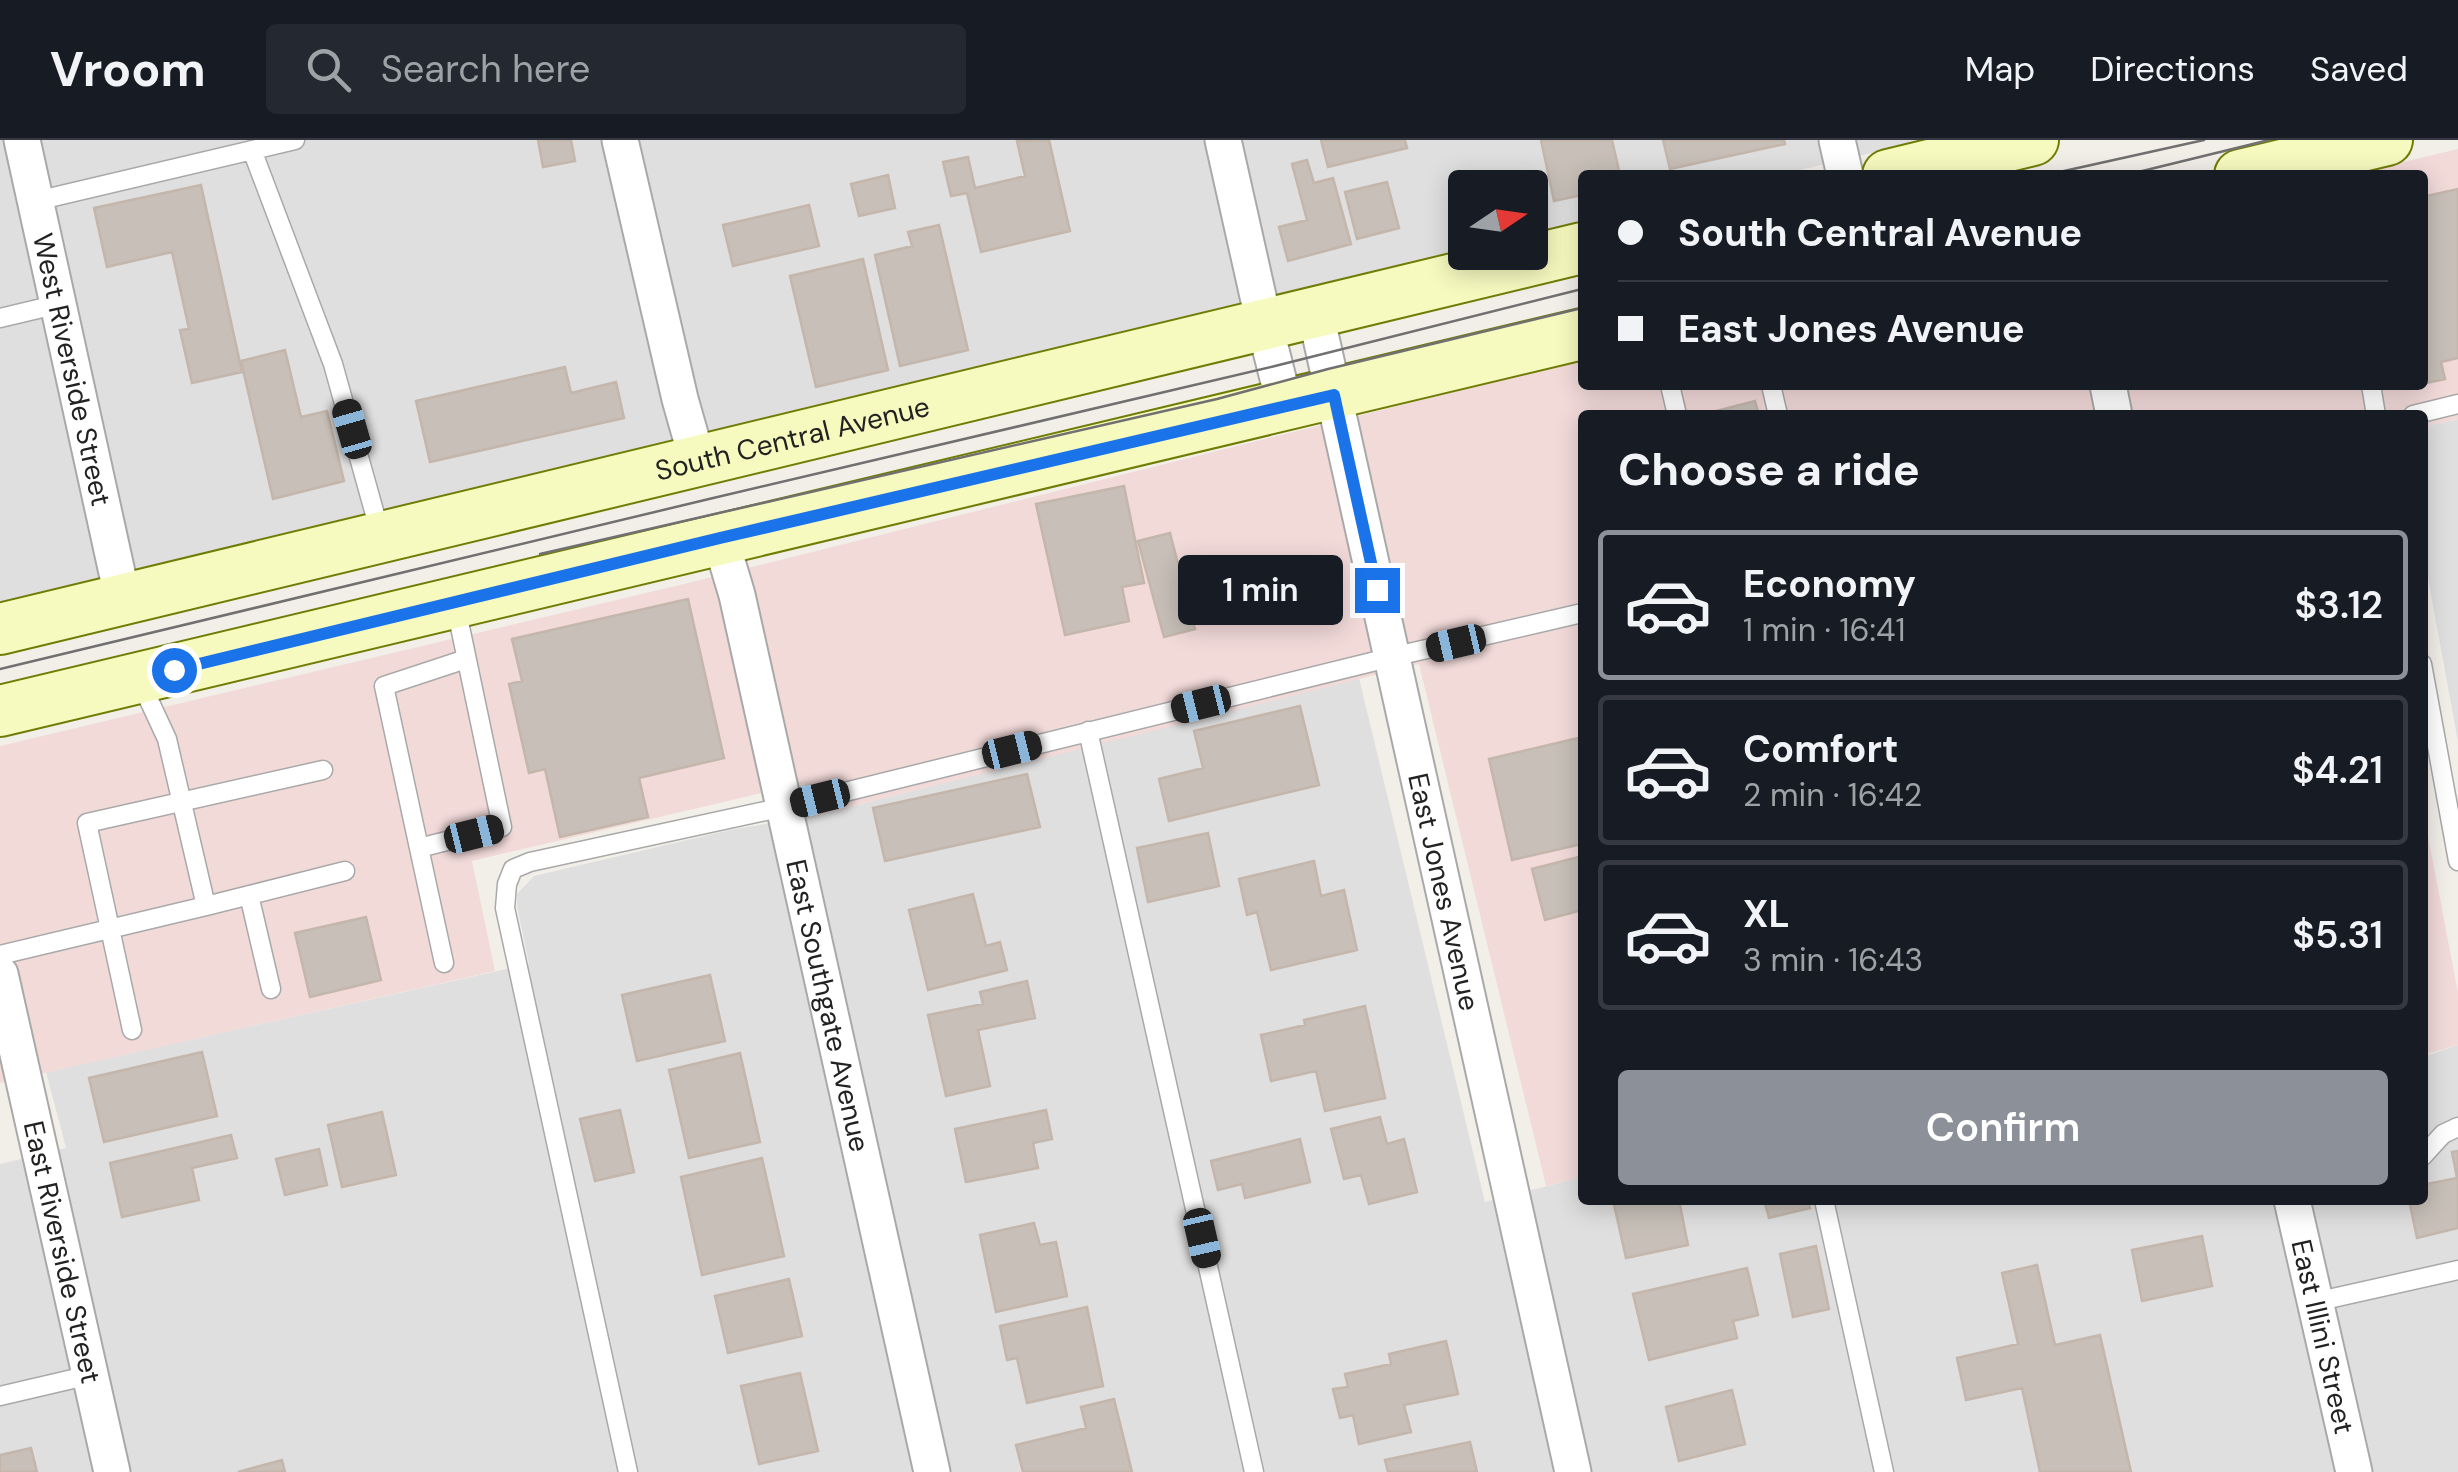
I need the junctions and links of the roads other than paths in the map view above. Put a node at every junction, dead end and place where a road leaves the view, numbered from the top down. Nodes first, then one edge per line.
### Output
1 (22, 140) edge
2 (295, 140) edge
3 (620, 140) edge
4 (1223, 140) edge
5 (1837, 140) edge
6 (2034, 140) edge
7 (2387, 140) edge
8 (252, 150) junction
9 (2333, 164) edge
10 (1844, 170) edge
11 (1909, 170) edge
12 (2282, 170) edge
13 (36, 201) junction
14 (1578, 249) edge
15 (59, 304) junction
16 (1314, 311) junction
17 (0, 318) edge
18 (1264, 323) junction
19 (1578, 335) edge
20 (1334, 395) junction
21 (2458, 404) edge
22 (1285, 406) junction
23 (2428, 412) edge
24 (698, 460) junction
25 (381, 537) junction
26 (720, 538) junction
27 (123, 600) junction
28 (454, 603) junction
29 (1578, 614) edge
30 (0, 629) edge
31 (1392, 658) junction
32 (466, 659) junction
33 (139, 678) junction
34 (2428, 697) edge
35 (0, 712) edge
36 (1088, 732) junction
37 (323, 770) dead end
38 (182, 801) junction
39 (784, 807) junction
40 (418, 848) junction
41 (2458, 861) edge
42 (344, 871) dead end
43 (249, 895) junction
44 (206, 906) junction
45 (110, 928) junction
46 (0, 955) edge
47 (444, 963) dead end
48 (0, 974) edge
49 (271, 989) dead end
50 (132, 1030) dead end
51 (2458, 1127) edge
52 (2428, 1150) edge
53 (1825, 1205) edge
54 (2293, 1205) edge
55 (2458, 1270) edge
56 (2315, 1302) junction
57 (90, 1375) junction
58 (0, 1396) edge
59 (112, 1472) edge
60 (628, 1472) edge
61 (932, 1472) edge
62 (1254, 1472) edge
63 (1573, 1472) edge
64 (1884, 1472) edge
65 (2354, 1472) edge

1 - 13 street, West Riverside Street
2 - 8 lane
3 - 24 street
4 - 18 street
5 - 10 street
6 - 11 main road
7 - 9 main road
8 - 13 lane
8 - 25 lane
9 - 12 main road
13 - 15 street, West Riverside Street
14 - 16 main road, South Central Avenue
15 - 17 lane
15 - 27 street, West Riverside Street
16 - 18 main road, South Central Avenue
16 - 20 street, East Jones Avenue
18 - 22 street
18 - 24 main road, South Central Avenue
19 - 20 main road
20 - 22 main road
20 - 31 street, East Jones Avenue
21 - 23 lane
22 - 26 main road
24 - 25 main road, South Central Avenue
25 - 27 main road, South Central Avenue
26 - 28 main road
26 - 39 street, East Southgate Avenue
27 - 30 main road, South Central Avenue
28 - 32 lane
28 - 33 main road
29 - 31 lane
31 - 36 lane
31 - 63 street, East Jones Avenue
32 - 40 lane
32 - 40 lane
33 - 35 main road
33 - 38 lane
34 - 41 lane
36 - 39 lane
36 - 62 lane
37 - 38 lane
38 - 44 lane
38 - 45 lane
39 - 60 lane
39 - 61 street, East Southgate Avenue
40 - 47 lane
42 - 43 lane
43 - 44 lane
43 - 49 lane
44 - 45 lane
45 - 46 lane
45 - 50 lane
48 - 57 street, East Riverside Street
51 - 52 lane
53 - 64 lane
54 - 56 street, East Illini Street
55 - 56 lane
56 - 65 street, East Illini Street
57 - 58 lane
57 - 59 street, East Riverside Street

